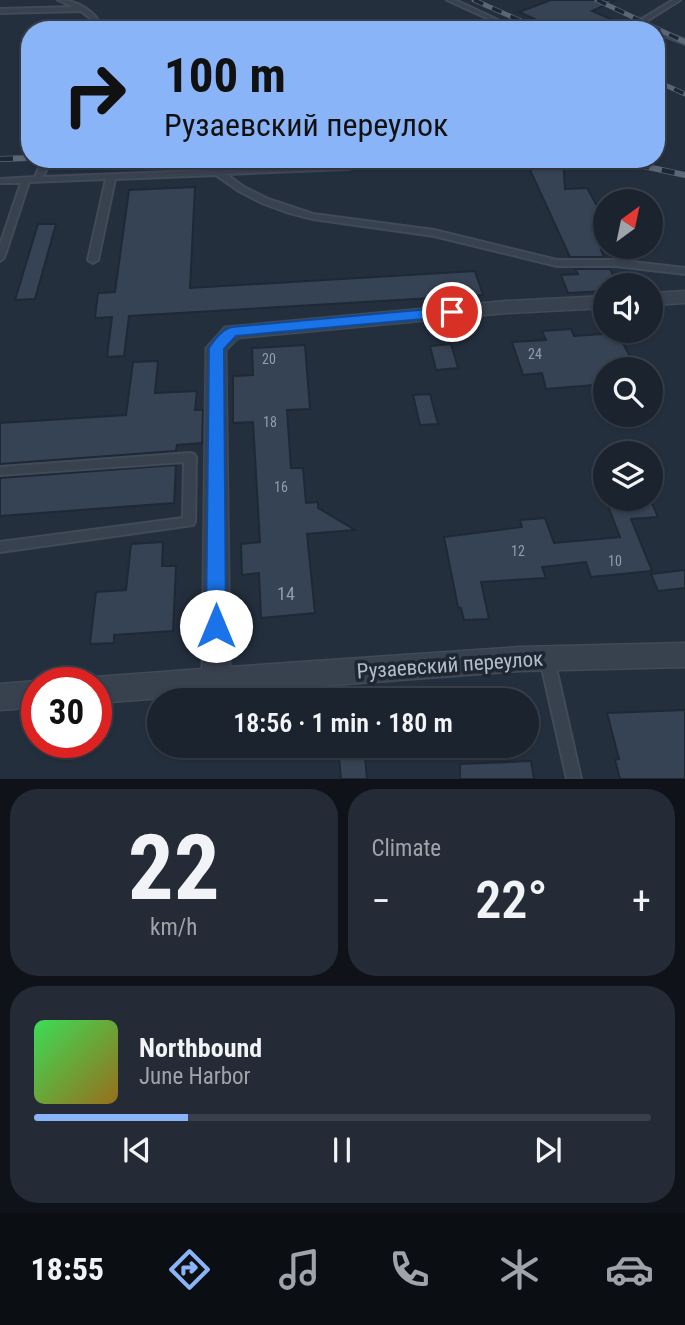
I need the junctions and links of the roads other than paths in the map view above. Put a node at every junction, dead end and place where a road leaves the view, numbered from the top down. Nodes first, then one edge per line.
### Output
1 (61, 0) edge
2 (450, 0) edge
3 (677, 0) edge
4 (81, 9) junction
5 (0, 11) edge
6 (495, 20) dead end
7 (98, 21) edge
8 (642, 21) edge
9 (665, 34) edge
10 (685, 43) edge
11 (44, 168) edge
12 (326, 168) edge
13 (219, 173) junction
14 (111, 177) junction
15 (26, 180) junction
16 (38, 180) junction
17 (0, 181) edge
18 (0, 258) edge
19 (93, 260) dead end
20 (685, 271) edge
21 (685, 297) edge
22 (663, 298) edge
23 (593, 303) edge
24 (0, 471) edge
25 (0, 547) edge
26 (685, 655) edge
27 (547, 659) junction
28 (216, 682) junction
29 (112, 689) edge
30 (21, 695) edge
31 (0, 697) edge
32 (574, 779) edge

1 - 4 lane
2 - 6 lane
3 - 8 lane
4 - 5 lane
4 - 7 lane
9 - 10 lane
11 - 16 lane
12 - 13 lane
13 - 14 lane
13 - 20 lane
14 - 16 lane
14 - 19 lane
15 - 16 lane
15 - 17 lane
15 - 18 lane
21 - 22 street
23 - 28 street
24 - 25 lane
26 - 27 street, Рузаевский переулок
27 - 28 street, Рузаевский переулок
27 - 32 lane
28 - 29 street, Рузаевский переулок
30 - 31 street

